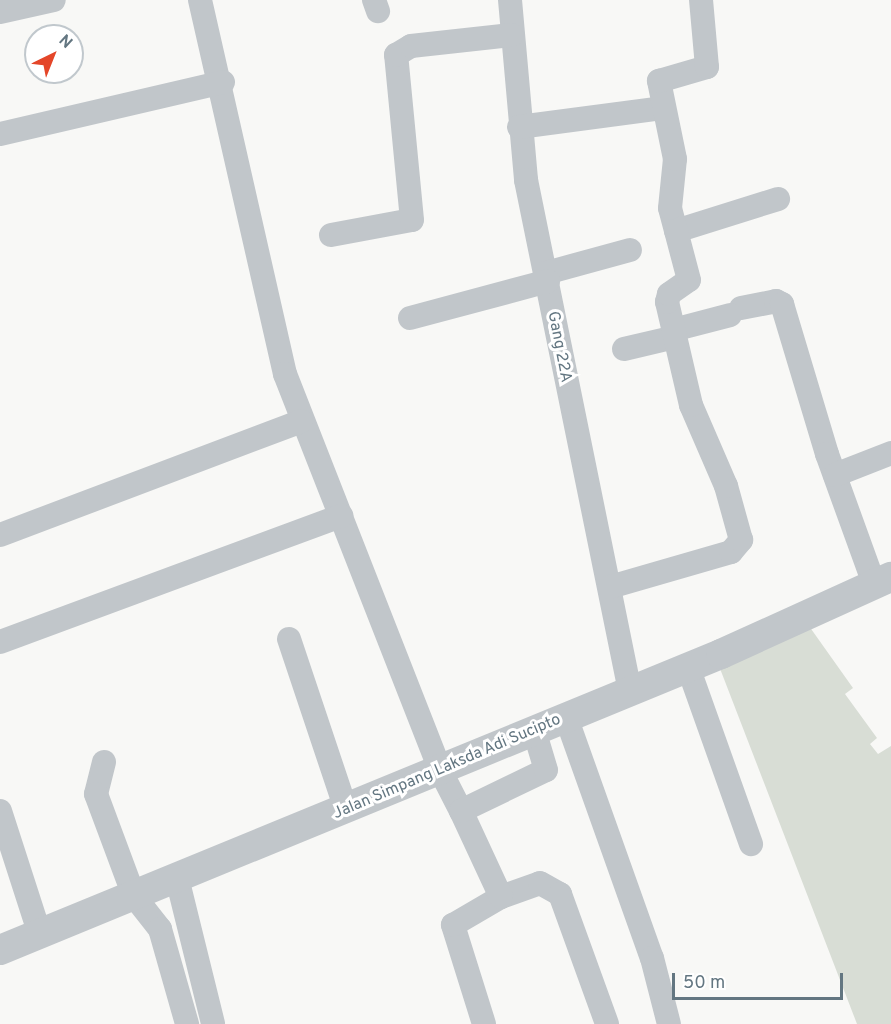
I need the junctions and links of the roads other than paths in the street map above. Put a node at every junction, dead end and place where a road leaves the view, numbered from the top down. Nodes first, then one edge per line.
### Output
1 (54, 0) edge
2 (200, 0) edge
3 (510, 0) edge
4 (701, 0) edge
5 (0, 12) edge
6 (511, 35) junction
7 (223, 82) junction
8 (664, 108) junction
9 (519, 127) junction
10 (0, 134) edge
11 (778, 199) dead end
12 (676, 231) junction
13 (331, 235) dead end
14 (630, 250) dead end
15 (547, 277) junction
16 (410, 318) dead end
17 (674, 333) junction
18 (624, 349) dead end
19 (301, 421) junction
20 (891, 453) edge
21 (835, 475) junction
22 (341, 516) junction
23 (0, 535) edge
24 (883, 581) edge
25 (610, 587) junction
26 (289, 639) dead end
27 (0, 642) edge
28 (688, 667) junction
29 (630, 691) junction
30 (566, 717) junction
31 (534, 730) junction
32 (104, 762) dead end
33 (440, 770) junction
34 (346, 809) junction
35 (0, 811) edge
36 (461, 811) junction
37 (751, 844) dead end
38 (177, 878) junction
39 (134, 896) junction
40 (501, 897) junction
41 (40, 935) junction
42 (0, 950) edge
43 (187, 1024) edge
44 (213, 1024) edge
45 (484, 1024) edge
46 (607, 1024) edge
47 (669, 1024) edge

1 - 5 street
2 - 7 street
3 - 6 street, Gang 22A
4 - 8 street
6 - 9 street, Gang 22A
6 - 13 street
7 - 10 street
7 - 19 street
8 - 9 street
8 - 12 street
9 - 15 street, Gang 22A
11 - 12 street
12 - 17 street
14 - 15 street
15 - 16 street
15 - 25 street, Gang 22A
17 - 18 street
17 - 21 street
17 - 25 street
19 - 22 street
19 - 23 street
20 - 21 street
21 - 24 street
22 - 27 street
22 - 33 street
24 - 28 street, Jalan Simpang Laksda Adi Sucipto
25 - 29 street, Gang 22A
26 - 34 street
28 - 29 street, Jalan Simpang Laksda Adi Sucipto
28 - 37 street
29 - 30 street, Jalan Simpang Laksda Adi Sucipto
30 - 31 street, Jalan Simpang Laksda Adi Sucipto
30 - 47 street
31 - 33 street, Jalan Simpang Laksda Adi Sucipto
31 - 36 street
32 - 39 street
33 - 34 street, Jalan Simpang Laksda Adi Sucipto
33 - 36 street
34 - 38 street, Jalan Simpang Laksda Adi Sucipto
35 - 41 street
36 - 40 street
38 - 39 street, Jalan Simpang Laksda Adi Sucipto
38 - 44 street
39 - 41 street, Jalan Simpang Laksda Adi Sucipto
39 - 43 street
40 - 45 street
40 - 46 street
41 - 42 street, Jalan Simpang Laksda Adi Sucipto

